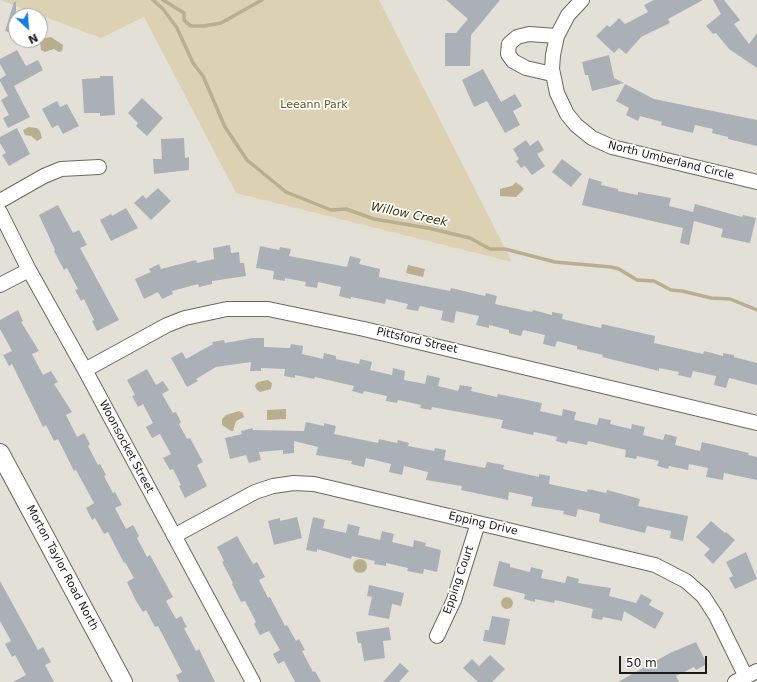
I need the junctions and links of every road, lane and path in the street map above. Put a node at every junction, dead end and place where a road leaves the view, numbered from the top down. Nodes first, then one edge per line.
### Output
1 (582, 0) edge
2 (558, 36) junction
3 (552, 74) junction
4 (99, 167) dead end
5 (757, 182) edge
6 (0, 201) edge
7 (0, 212) edge
8 (29, 270) junction
9 (0, 285) edge
10 (84, 370) junction
11 (757, 422) edge
12 (0, 453) edge
13 (478, 523) junction
14 (174, 536) junction
15 (437, 636) dead end
16 (746, 677) edge
17 (123, 682) edge
18 (253, 682) edge

1 - 2 street, North Umberland Circle
2 - 3 street, North Umberland Circle
2 - 3 street
3 - 5 street, North Umberland Circle
4 - 6 street
7 - 8 street, Woonsocket Street
8 - 9 street
8 - 10 street, Woonsocket Street
10 - 11 street, Pittsford Street
10 - 14 street, Woonsocket Street
12 - 17 street, Morton Taylor Road North
13 - 14 street, Epping Drive
13 - 15 street, Epping Court
13 - 16 street, Epping Drive
14 - 18 street, Woonsocket Street

